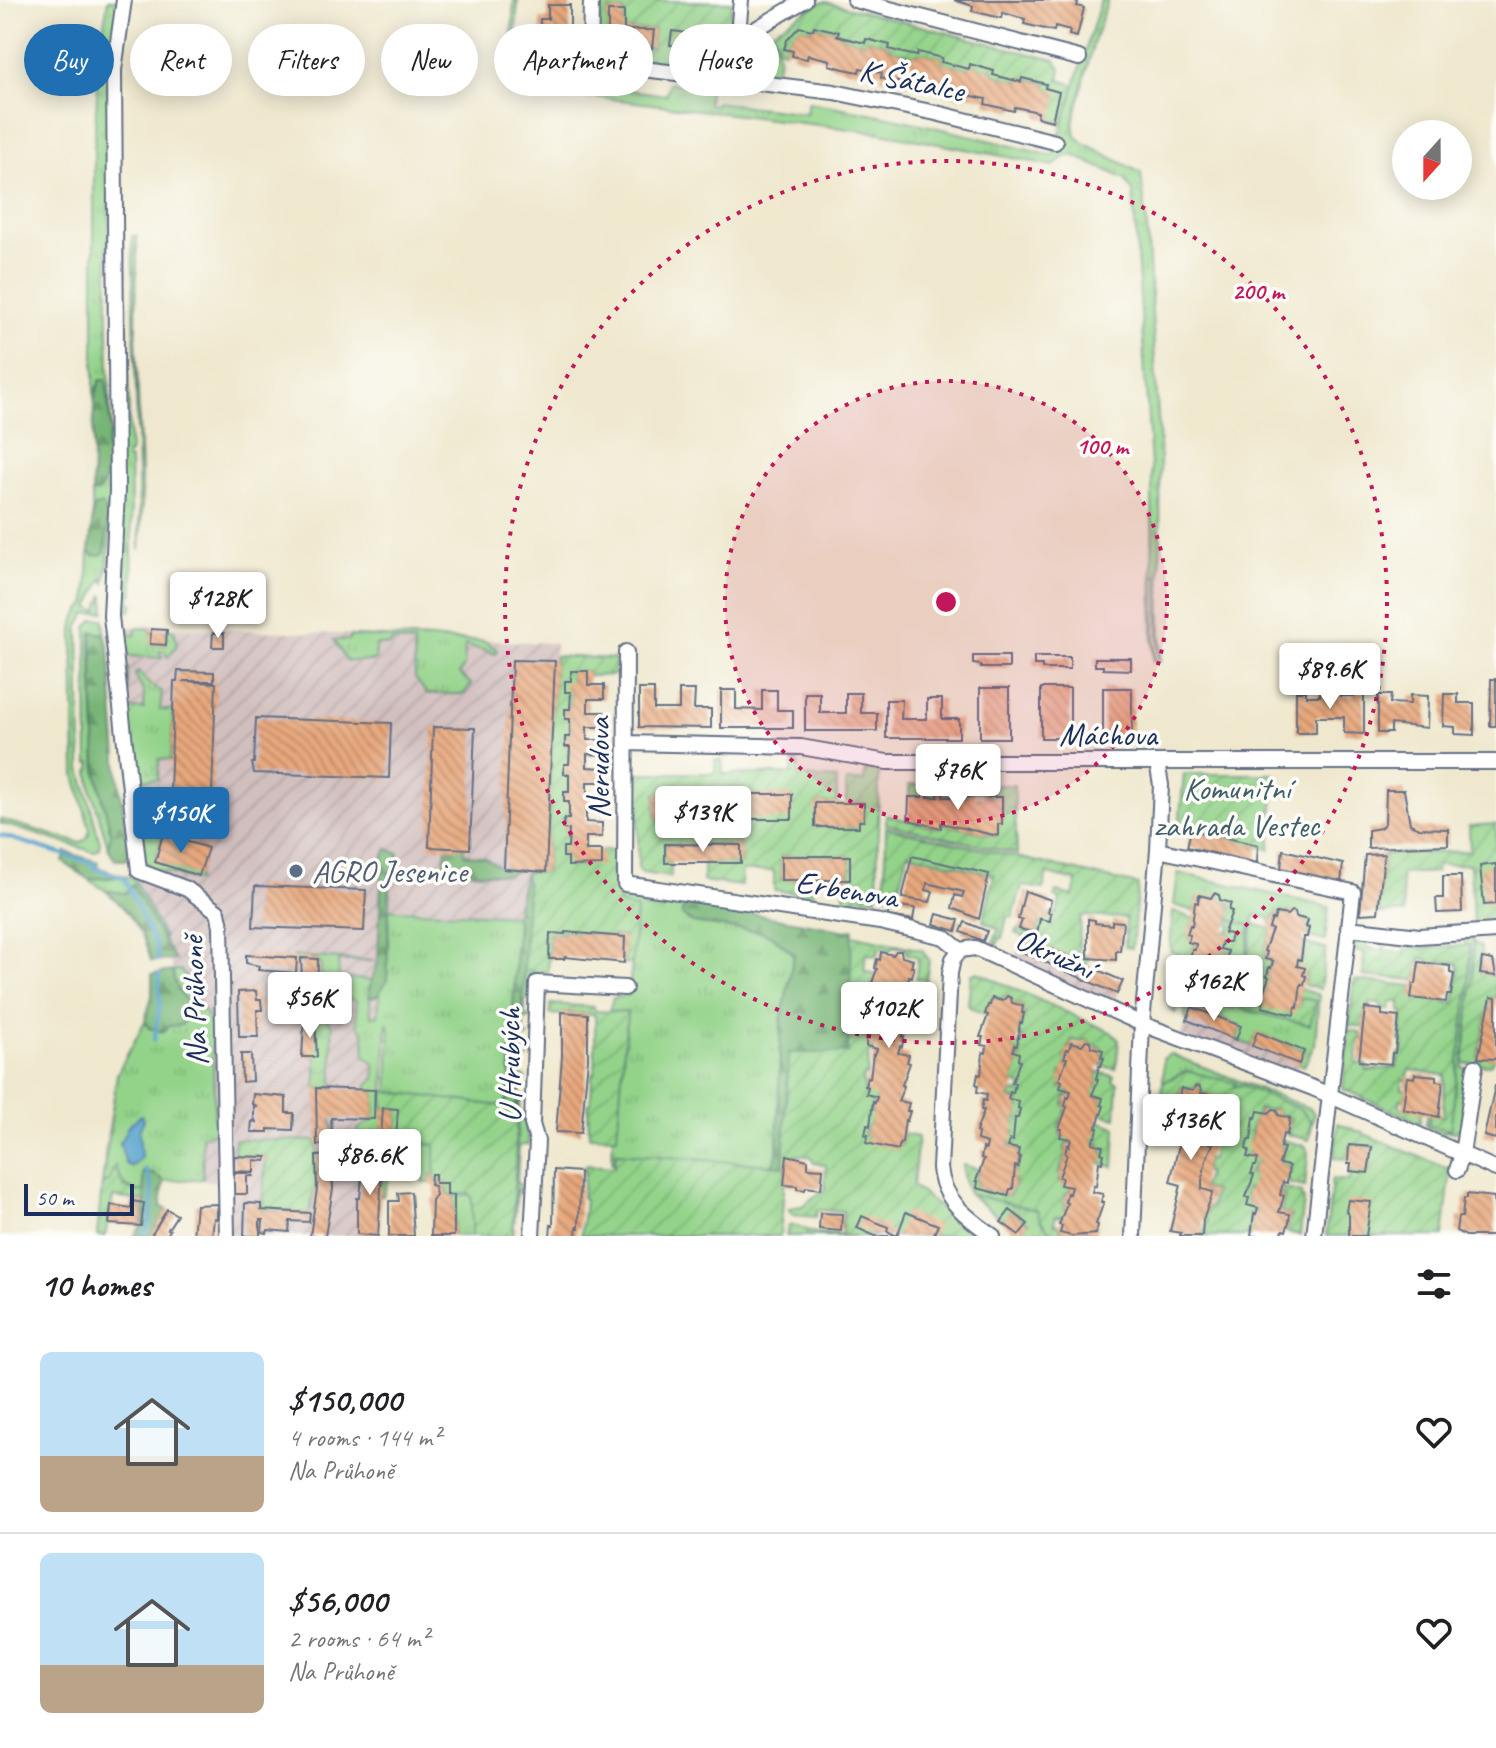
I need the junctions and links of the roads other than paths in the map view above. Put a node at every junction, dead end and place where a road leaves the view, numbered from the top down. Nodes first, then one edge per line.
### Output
1 (124, 0) edge
2 (591, 0) edge
3 (741, 0) edge
4 (805, 0) edge
5 (855, 0) edge
6 (591, 24) edge
7 (739, 24) edge
8 (764, 24) edge
9 (1079, 58) dead end
10 (779, 85) edge
11 (1055, 142) dead end
12 (626, 652) dead end
13 (626, 743) junction
14 (1157, 762) junction
15 (1496, 762) edge
16 (1158, 850) junction
17 (625, 884) joint
18 (1348, 928) junction
19 (1496, 931) edge
20 (960, 950) junction
21 (625, 988) dead end
22 (1142, 1024) junction
23 (1475, 1067) dead end
24 (1329, 1096) junction
25 (1462, 1154) junction
26 (1496, 1169) edge
27 (1457, 1170) dead end
28 (227, 1236) edge
29 (532, 1236) edge
30 (993, 1236) edge
31 (1133, 1236) edge
32 (1314, 1236) edge

1 - 28 street, Na Průhoně
2 - 6 street
3 - 7 street
4 - 8 street
5 - 9 street
10 - 11 street, K Šátalce
12 - 13 street, Nerudova
13 - 14 street, Máchova
13 - 17 street, Nerudova
14 - 15 street, Máchova
14 - 16 street
16 - 18 street
16 - 22 street
17 - 20 street, Erbenova
18 - 19 street
18 - 24 street
20 - 22 street, Okružní
20 - 30 street
21 - 29 street, U Hrubých
22 - 24 street, Okružní
22 - 31 street
23 - 25 street
24 - 25 street, Okružní
24 - 32 street
25 - 26 street, Okružní
25 - 27 street

